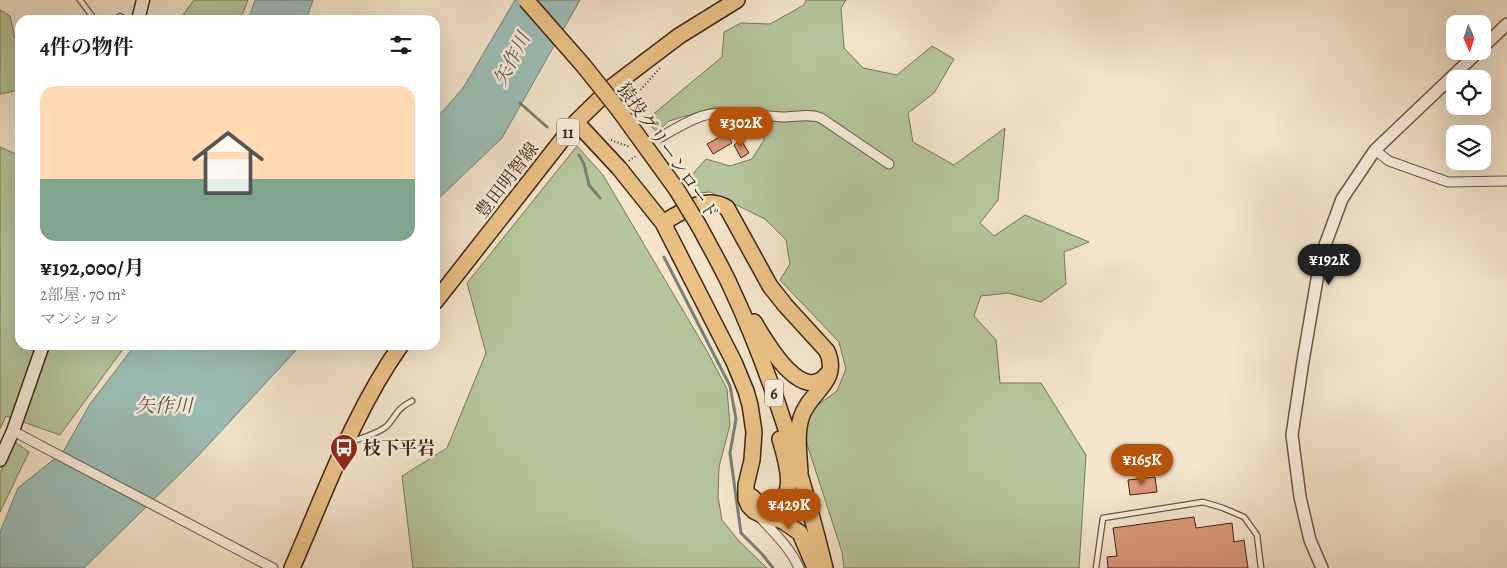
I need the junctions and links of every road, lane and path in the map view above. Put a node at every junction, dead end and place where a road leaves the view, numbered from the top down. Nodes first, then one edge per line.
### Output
1 (80, 0) edge
2 (143, 0) edge
3 (526, 0) edge
4 (737, 0) edge
5 (91, 15) edge
6 (139, 15) edge
7 (1506, 28) edge
8 (1491, 40) edge
9 (1470, 60) edge
10 (664, 64) dead end
11 (622, 108) junction
12 (725, 113) junction
13 (576, 122) junction
14 (718, 130) dead end
15 (661, 137) dead end
16 (608, 138) dead end
17 (632, 148) dead end
18 (1375, 150) junction
19 (889, 164) dead end
20 (1507, 181) edge
21 (663, 223) junction
22 (729, 282) junction
23 (440, 296) edge
24 (748, 326) junction
25 (42, 350) edge
26 (398, 350) edge
27 (832, 366) junction
28 (412, 401) dead end
29 (19, 434) junction
30 (348, 441) junction
31 (0, 460) edge
32 (800, 472) junction
33 (748, 476) junction
34 (754, 511) junction
35 (273, 568) edge
36 (292, 568) edge
37 (799, 568) edge
38 (815, 568) edge
39 (825, 568) edge
40 (1096, 568) edge
41 (1261, 568) edge
42 (1322, 568) edge

1 - 5 lane
2 - 6 main road
3 - 11 main road, 猿投グリーンロード / 6, bridge
4 - 13 main road, 豊田明智線 / 11
7 - 8 street
9 - 18 street
10 - 11 path
11 - 22 main road, 猿投グリーンロード / 6, bridge
12 - 14 street
12 - 15 street
12 - 19 street
13 - 21 main road
13 - 23 main road, 豊田明智線 / 11
16 - 17 path
18 - 20 street
18 - 42 street
21 - 27 main road
21 - 33 main road
22 - 24 main road, 猿投グリーンロード / 6
22 - 27 main road
24 - 32 main road, 猿投グリーンロード / 6
24 - 33 main road
25 - 29 main road
26 - 30 main road
27 - 32 main road
28 - 30 lane
29 - 31 main road
29 - 35 street
30 - 36 main road
32 - 39 main road, 猿投グリーンロード / 6
33 - 34 main road
34 - 37 street
34 - 38 main road
40 - 41 lane

